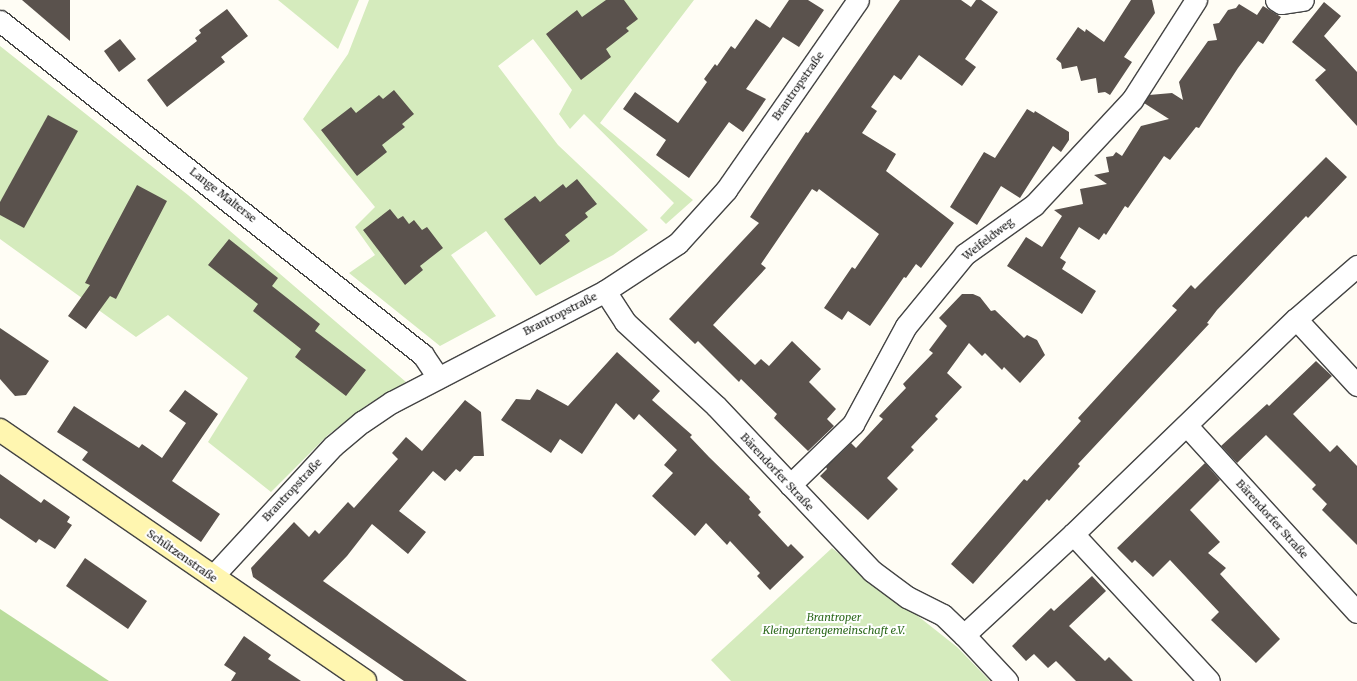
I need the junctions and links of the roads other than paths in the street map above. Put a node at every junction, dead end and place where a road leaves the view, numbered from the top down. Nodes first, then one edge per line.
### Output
1 (858, 0) edge
2 (1196, 0) edge
3 (1276, 0) edge
4 (1303, 0) edge
5 (0, 21) edge
6 (1357, 266) edge
7 (605, 291) junction
8 (1296, 319) junction
9 (438, 377) junction
10 (1357, 385) edge
11 (1187, 426) junction
12 (0, 430) edge
13 (790, 485) junction
14 (1073, 534) junction
15 (213, 576) junction
16 (1357, 612) edge
17 (964, 635) junction
18 (365, 681) edge
19 (1007, 681) edge
20 (1209, 681) edge

1 - 7 street, Brantropstraße
2 - 13 street, Weifeldweg
3 - 4 street
5 - 9 street, Lange Malterse
6 - 8 street
7 - 9 street, Brantropstraße
7 - 13 street, Bärendorfer Straße
8 - 10 street
8 - 11 street
9 - 15 street, Brantropstraße
11 - 14 street
11 - 16 street, Bärendorfer Straße
12 - 15 street, Schützenstraße
13 - 17 street, Bärendorfer Straße
14 - 17 street
14 - 20 street
15 - 18 street, Schützenstraße
17 - 19 street, Bärendorfer Straße

